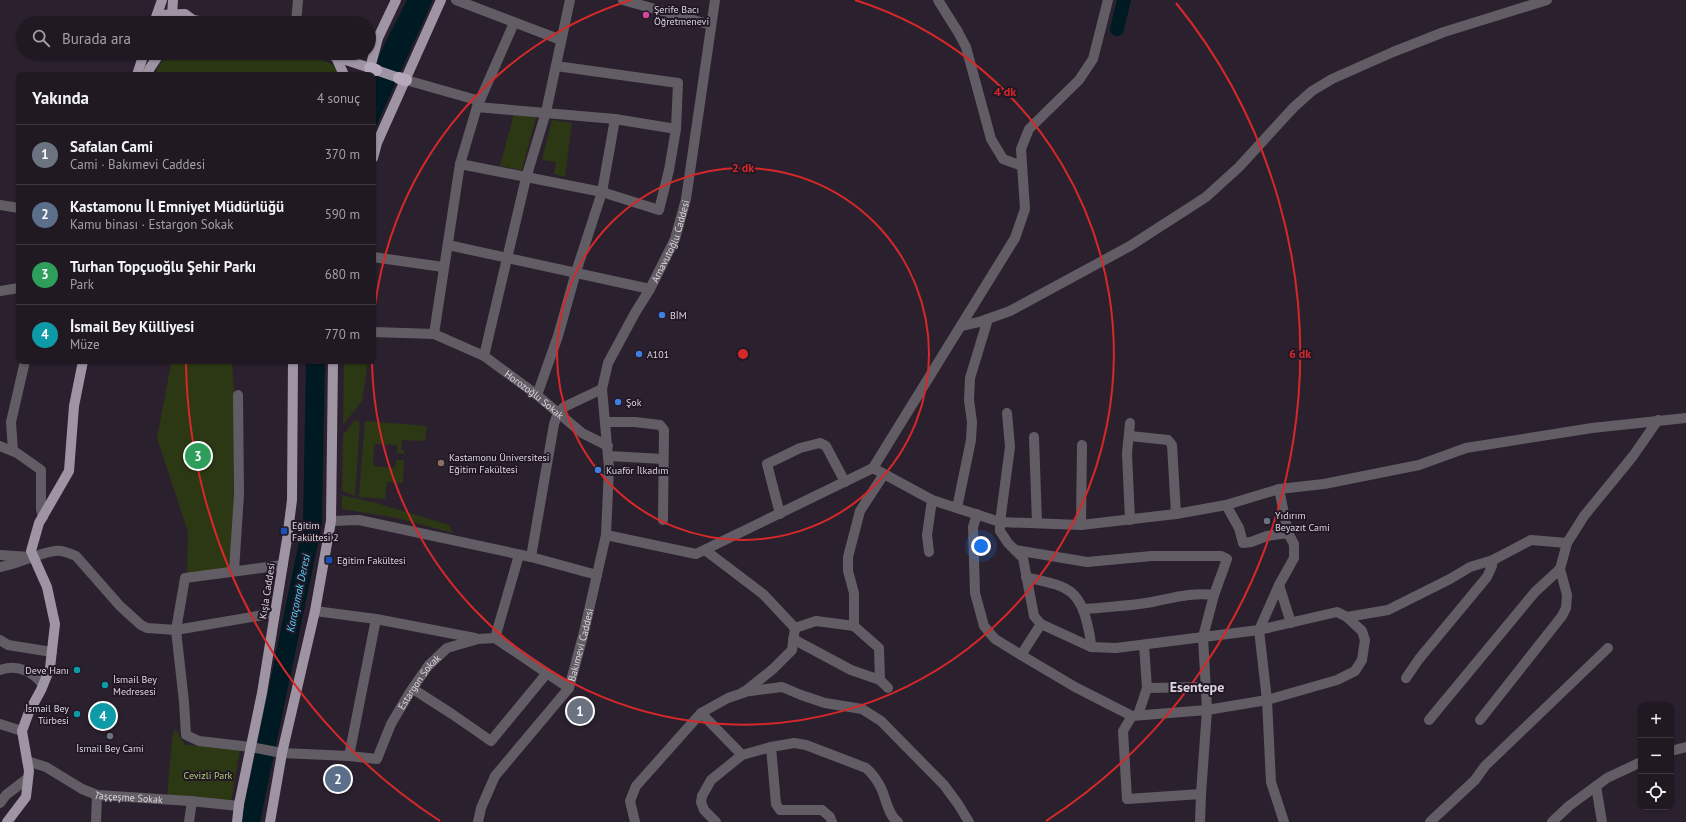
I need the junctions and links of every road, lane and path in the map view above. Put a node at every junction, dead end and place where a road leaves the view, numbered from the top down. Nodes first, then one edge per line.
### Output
1 (162, 0) edge
2 (173, 0) edge
3 (298, 0) edge
4 (396, 0) edge
5 (441, 0) edge
6 (456, 0) edge
7 (570, 0) edge
8 (623, 0) edge
9 (715, 0) edge
10 (938, 0) edge
11 (1108, 0) edge
12 (1547, 0) edge
13 (156, 16) edge
14 (172, 16) joint
15 (188, 16) edge
16 (297, 16) edge
17 (514, 23) junction
18 (711, 25) junction
19 (376, 34) edge
20 (561, 40) junction
21 (142, 60) edge
22 (155, 60) edge
23 (334, 60) edge
24 (344, 60) edge
25 (370, 60) edge
26 (556, 66) junction
27 (369, 71) edge
28 (138, 72) edge
29 (148, 72) edge
30 (342, 72) edge
31 (376, 73) edge
32 (403, 79) junction
33 (478, 104) junction
34 (546, 112) junction
35 (615, 119) junction
36 (676, 129) junction
37 (376, 147) edge
38 (460, 164) junction
39 (1022, 166) junction
40 (526, 178) junction
41 (602, 192) junction
42 (0, 205) edge
43 (16, 208) edge
44 (448, 245) junction
45 (376, 257) edge
46 (508, 257) junction
47 (443, 267) junction
48 (576, 272) junction
49 (650, 289) junction
50 (0, 291) edge
51 (16, 291) edge
52 (988, 319) junction
53 (961, 326) junction
54 (376, 332) edge
55 (434, 334) junction
56 (484, 356) junction
57 (24, 364) edge
58 (75, 364) edge
59 (82, 364) edge
60 (292, 364) edge
61 (333, 364) edge
62 (602, 389) junction
63 (238, 395) dead end
64 (537, 395) junction
65 (558, 413) junction
66 (1006, 413) dead end
67 (1686, 418) edge
68 (1658, 420) junction
69 (605, 422) junction
70 (1130, 423) dead end
71 (1130, 436) junction
72 (1034, 437) dead end
73 (1082, 445) dead end
74 (0, 446) edge
75 (12, 451) junction
76 (608, 451) junction
77 (663, 459) junction
78 (872, 468) junction
79 (884, 474) junction
80 (64, 482) junction
81 (845, 482) junction
82 (1279, 489) junction
83 (932, 500) junction
84 (1226, 505) junction
85 (956, 508) junction
86 (780, 514) junction
87 (977, 514) junction
88 (1176, 514) junction
89 (43, 517) junction
90 (662, 520) dead end
91 (1130, 520) junction
92 (330, 521) junction
93 (1000, 522) junction
94 (1037, 523) junction
95 (1081, 525) junction
96 (1288, 533) junction
97 (606, 535) junction
98 (1567, 543) junction
99 (705, 550) junction
100 (1015, 550) junction
101 (929, 552) dead end
102 (0, 555) edge
103 (519, 555) junction
104 (531, 557) junction
105 (34, 558) junction
106 (1492, 560) junction
107 (283, 565) junction
108 (0, 567) edge
109 (1560, 569) junction
110 (234, 572) junction
111 (597, 576) junction
112 (1026, 577) junction
113 (1279, 585) junction
114 (1214, 595) junction
115 (1084, 609) junction
116 (315, 611) junction
117 (275, 613) junction
118 (1347, 617) junction
119 (376, 619) junction
120 (1291, 623) junction
121 (1041, 624) junction
122 (854, 626) junction
123 (795, 628) junction
124 (176, 630) junction
125 (1259, 630) junction
126 (1203, 636) junction
127 (495, 638) junction
128 (478, 639) junction
129 (793, 639) junction
130 (0, 640) edge
131 (1144, 645) junction
132 (1091, 647) junction
133 (1608, 648) dead end
134 (52, 652) junction
135 (1021, 656) junction
136 (0, 670) edge
137 (547, 673) junction
138 (1406, 678) dead end
139 (880, 680) junction
140 (43, 686) junction
141 (1207, 687) junction
142 (569, 688) junction
143 (888, 688) dead end
144 (1147, 688) junction
145 (412, 689) junction
146 (743, 693) junction
147 (1267, 700) junction
148 (1207, 710) junction
149 (701, 713) junction
150 (1135, 715) junction
151 (1429, 720) dead end
152 (1480, 720) dead end
153 (0, 724) edge
154 (22, 732) junction
155 (251, 747) junction
156 (771, 747) junction
157 (1686, 747) edge
158 (1674, 750) edge
159 (282, 753) junction
160 (742, 755) junction
161 (349, 756) junction
162 (27, 761) junction
163 (1638, 763) edge
164 (28, 778) junction
165 (1596, 786) junction
166 (1201, 794) junction
167 (97, 795) junction
168 (192, 801) junction
169 (0, 802) edge
170 (239, 806) junction
171 (7, 822) edge
172 (96, 822) edge
173 (189, 822) edge
174 (237, 822) edge
175 (270, 822) edge
176 (478, 822) edge
177 (635, 822) edge
178 (716, 822) edge
179 (832, 822) edge
180 (898, 822) edge
181 (969, 822) edge
182 (1200, 822) edge
183 (1284, 822) edge
184 (1430, 822) edge
185 (1552, 822) edge
186 (1602, 822) edge

1 - 13 main road
2 - 14 main road
3 - 16 street
4 - 19 main road
5 - 32 main road
6 - 17 street
7 - 20 street
8 - 18 street
9 - 18 street, Arnavutoğlu Caddesi
10 - 39 street
11 - 39 street
12 - 52 street
14 - 15 main road
17 - 20 street
17 - 33 street
18 - 49 street, Arnavutoğlu Caddesi
20 - 26 street
21 - 28 main road
22 - 29 main road
23 - 30 main road
24 - 27 main road
25 - 27 main road
26 - 34 street
26 - 36 street
31 - 32 main road
32 - 33 street
32 - 37 main road
33 - 34 street
33 - 38 street
34 - 35 street
34 - 40 street
35 - 36 street
35 - 41 street
36 - 41 street
38 - 40 street
38 - 44 street
39 - 53 street
40 - 41 street
40 - 46 street
41 - 48 street
42 - 43 street
44 - 46 street
44 - 47 street
45 - 47 street
46 - 48 street
46 - 56 street
47 - 55 street
48 - 49 street
48 - 64 street
49 - 62 street, Arnavutoğlu Caddesi
50 - 51 street
52 - 53 street
52 - 85 street
53 - 78 street
54 - 55 street, Horozoğlu Sokak
55 - 56 street, Horozoğlu Sokak
56 - 64 street, Horozoğlu Sokak
57 - 75 street
58 - 80 main road
59 - 80 main road
60 - 107 main road, Kışla Caddesi
61 - 92 main road
62 - 65 street
62 - 69 street, Arnavutoğlu Caddesi
63 - 110 street
64 - 65 street, Horozoğlu Sokak
65 - 76 street, Horozoğlu Sokak
65 - 104 street
66 - 93 street
67 - 68 street
68 - 82 street
68 - 98 street
69 - 76 street, Arnavutoğlu Caddesi
69 - 77 street
70 - 71 street
71 - 88 street
71 - 91 street
72 - 94 street
73 - 95 street
74 - 75 street
75 - 89 street
76 - 77 street
76 - 97 street
77 - 90 street
78 - 79 street
78 - 81 street
79 - 83 street
79 - 122 street
80 - 89 main road
81 - 86 street
81 - 86 street
82 - 84 street
82 - 96 street
83 - 85 street
83 - 101 street
84 - 88 street
84 - 96 street
85 - 87 street
86 - 99 street
87 - 93 street
87 - 135 street
88 - 91 street
89 - 105 main road
91 - 95 street
92 - 103 street
92 - 116 main road
93 - 94 street
93 - 100 street
94 - 95 street
96 - 113 street
97 - 99 street
97 - 111 street, Bakımevi Caddesi
98 - 106 street
98 - 109 street
99 - 123 street
100 - 112 street
100 - 114 street
102 - 105 street
103 - 104 street
103 - 127 street
104 - 111 street
105 - 108 street
105 - 124 street
105 - 134 main road
106 - 118 street
106 - 138 street
107 - 110 street
107 - 117 main road, Kışla Caddesi
109 - 151 street
109 - 152 street
110 - 124 street
111 - 142 street, Bakımevi Caddesi
112 - 115 street
112 - 121 street
113 - 120 street
113 - 125 street
114 - 115 street
114 - 126 street
115 - 132 street
116 - 119 street
116 - 159 main road
117 - 124 street
117 - 155 main road, Kışla Caddesi
118 - 120 street
118 - 147 street
119 - 128 street
119 - 161 street
120 - 125 street
121 - 132 street
121 - 135 street
122 - 123 street
122 - 139 street
123 - 129 street
124 - 155 street, Estargon Sokak
125 - 126 street
125 - 147 street
126 - 131 street
126 - 141 street
127 - 128 street, Estargon Sokak
127 - 137 street
128 - 145 street, Estargon Sokak
129 - 139 street
129 - 146 street
130 - 134 street
131 - 132 street
131 - 144 street
133 - 184 street
134 - 140 main road
135 - 150 street
136 - 140 street
137 - 142 street
137 - 145 street
139 - 143 street
140 - 154 main road
141 - 144 street
141 - 148 street
142 - 176 street, Bakımevi Caddesi
144 - 150 street
145 - 161 street, Estargon Sokak
146 - 149 street
146 - 181 street
147 - 148 street
147 - 183 street
148 - 150 street
148 - 166 street
149 - 160 street
149 - 177 street
150 - 166 street
153 - 154 street
154 - 162 main road
155 - 159 street, Estargon Sokak
155 - 170 main road, Kışla Caddesi
156 - 160 street
156 - 179 street
156 - 180 street
157 - 158 street
159 - 161 street, Estargon Sokak
159 - 175 main road
160 - 178 street
162 - 164 main road
162 - 167 street, Taşçeşme Sokak
163 - 165 street
164 - 169 street
164 - 171 main road
165 - 185 street
165 - 186 street
166 - 182 street
167 - 168 street, Taşçeşme Sokak
167 - 172 street
168 - 170 street, Taşçeşme Sokak
168 - 173 street
170 - 174 main road, Kışla Caddesi

